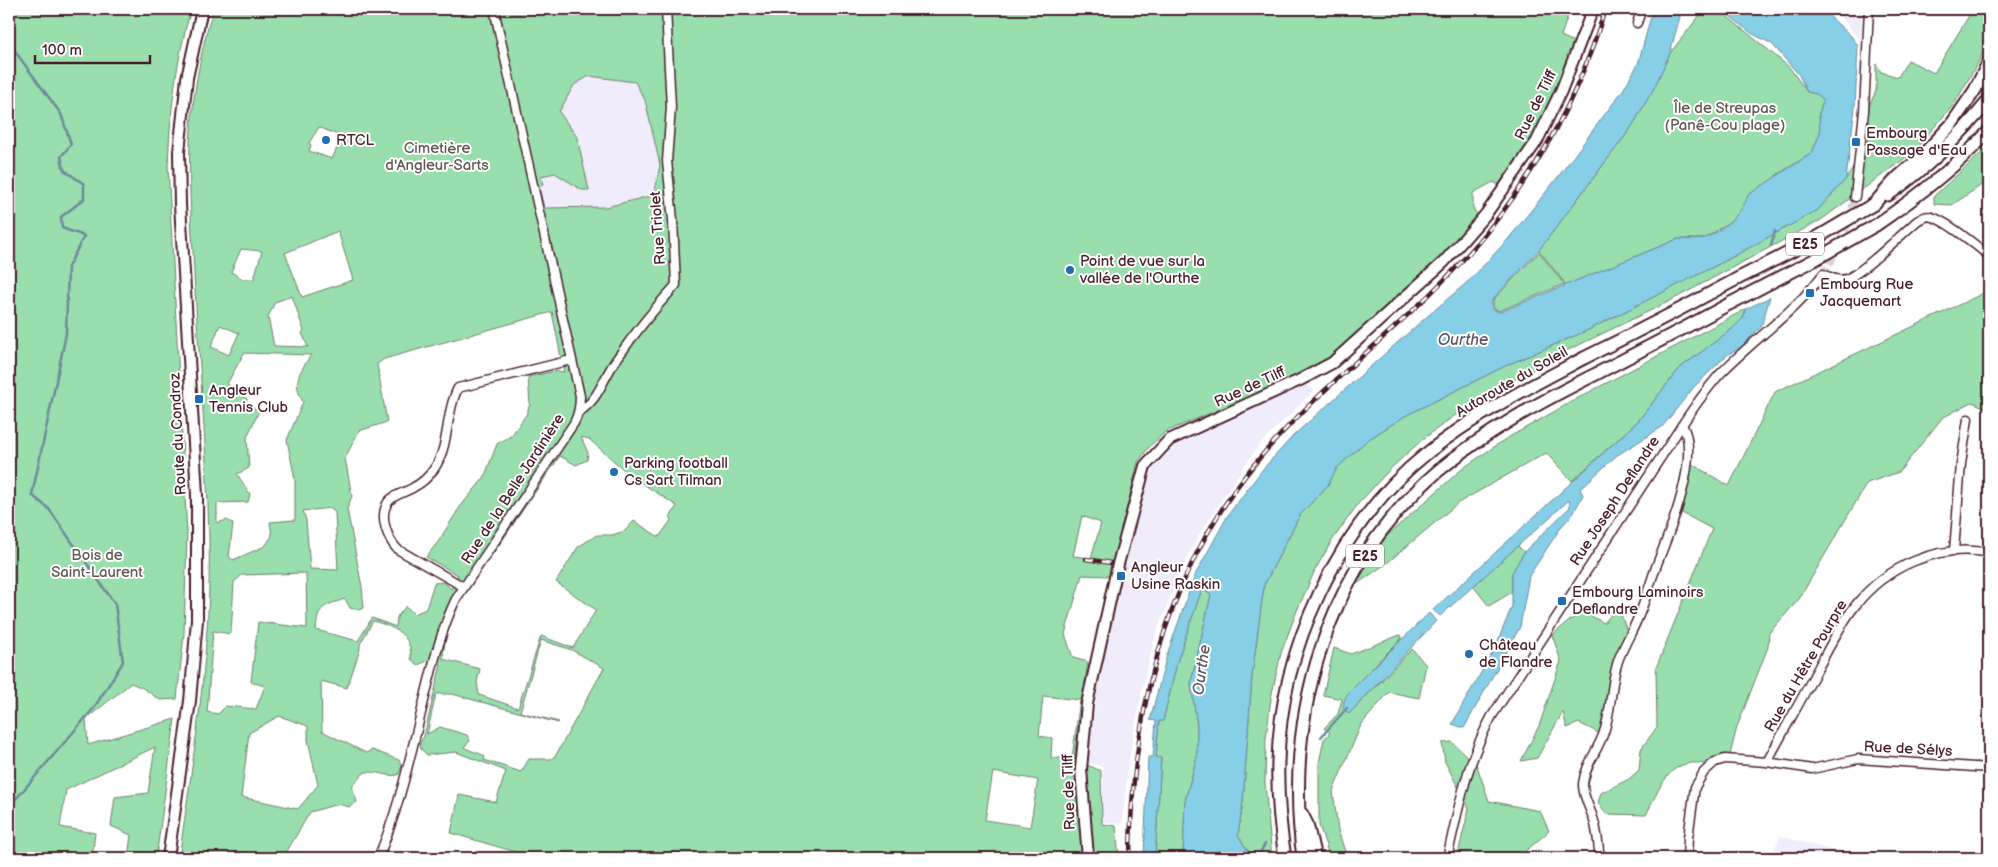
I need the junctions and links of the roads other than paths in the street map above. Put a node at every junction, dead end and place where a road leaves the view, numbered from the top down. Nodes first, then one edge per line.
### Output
1 (202, 9) edge
2 (494, 9) edge
3 (666, 9) edge
4 (1593, 9) edge
5 (1642, 9) edge
6 (1869, 9) edge
7 (1637, 23) dead end
8 (1989, 61) edge
9 (1989, 100) edge
10 (1989, 130) edge
11 (1854, 197) tunnel mouth
12 (1874, 204) junction
13 (1989, 256) edge
14 (571, 360) junction
15 (578, 412) junction
16 (1968, 419) dead end
17 (1682, 425) junction
18 (1954, 551) junction
19 (1989, 553) edge
20 (464, 587) junction
21 (1767, 762) junction
22 (1989, 768) edge
23 (1299, 808) junction
24 (168, 858) edge
25 (378, 858) edge
26 (1088, 858) edge
27 (1285, 858) edge
28 (1303, 858) edge
29 (1314, 858) edge
30 (1447, 858) edge
31 (1600, 858) edge
32 (1687, 858) edge

1 - 24 main road, Route du Condroz
2 - 14 street, Rue de la Belle Jardinière
3 - 15 street, Rue Triolet
4 - 26 main road, Rue de Tilff
5 - 7 street
6 - 11 street
8 - 12 highway
9 - 12 highway, Autoroute du Soleil / E25
10 - 23 highway, E25, bridge
12 - 27 highway, Autoroute du Soleil / E25, bridge
13 - 17 street, Rue Joseph Deflandre
14 - 15 street, Rue de la Belle Jardinière
14 - 20 street
15 - 20 street, Rue de la Belle Jardinière
16 - 18 street
17 - 30 street, Rue Joseph Deflandre
17 - 31 street
18 - 19 street, Rue du Hêtre Pourpre
18 - 21 street, Rue du Hêtre Pourpre
20 - 25 street, Rue de la Belle Jardinière
21 - 22 street, Rue de Sélys
21 - 32 street, Rue de Sélys
23 - 28 highway, E25
23 - 29 highway

